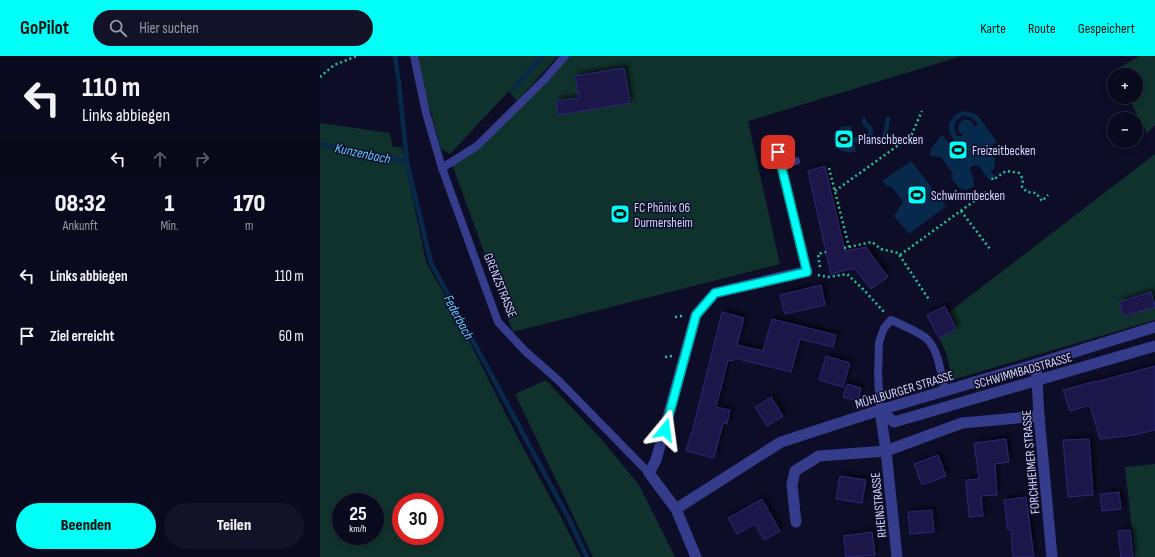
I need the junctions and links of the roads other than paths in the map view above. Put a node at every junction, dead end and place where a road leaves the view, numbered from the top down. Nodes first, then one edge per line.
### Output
1 (414, 56) edge
2 (565, 56) edge
3 (778, 152) dead end
4 (796, 161) dead end
5 (781, 165) junction
6 (442, 168) junction
7 (807, 272) joint
8 (1155, 327) edge
9 (1155, 346) edge
10 (1036, 364) junction
11 (1038, 380) junction
12 (945, 391) junction
13 (880, 410) junction
14 (1039, 416) junction
15 (886, 451) junction
16 (648, 473) junction
17 (676, 509) junction
18 (796, 522) dead end
19 (696, 557) edge
20 (897, 557) edge
21 (1052, 557) edge

1 - 6 lane, GRENZSTRASSE
2 - 6 lane
3 - 5 lane
4 - 5 lane
5 - 7 lane
6 - 16 lane, GRENZSTRASSE
7 - 16 street
8 - 10 street, MÜHLBURGER STRASSE
9 - 11 street, SCHWIMMBADSTRASSE
10 - 11 street, FORCHHEIMER STRASSE
10 - 12 street, MÜHLBURGER STRASSE
11 - 13 street, SCHWIMMBADSTRASSE
11 - 14 street, FORCHHEIMER STRASSE
12 - 13 street, MÜHLBURGER STRASSE
12 - 13 lane
13 - 15 street, RHEINSTRASSE
13 - 17 street, MÜHLBURGER STRASSE
14 - 15 street
14 - 21 street, FORCHHEIMER STRASSE
15 - 18 street
15 - 20 street, RHEINSTRASSE
16 - 17 street, GRENZSTRASSE
17 - 19 street, GRENZSTRASSE

